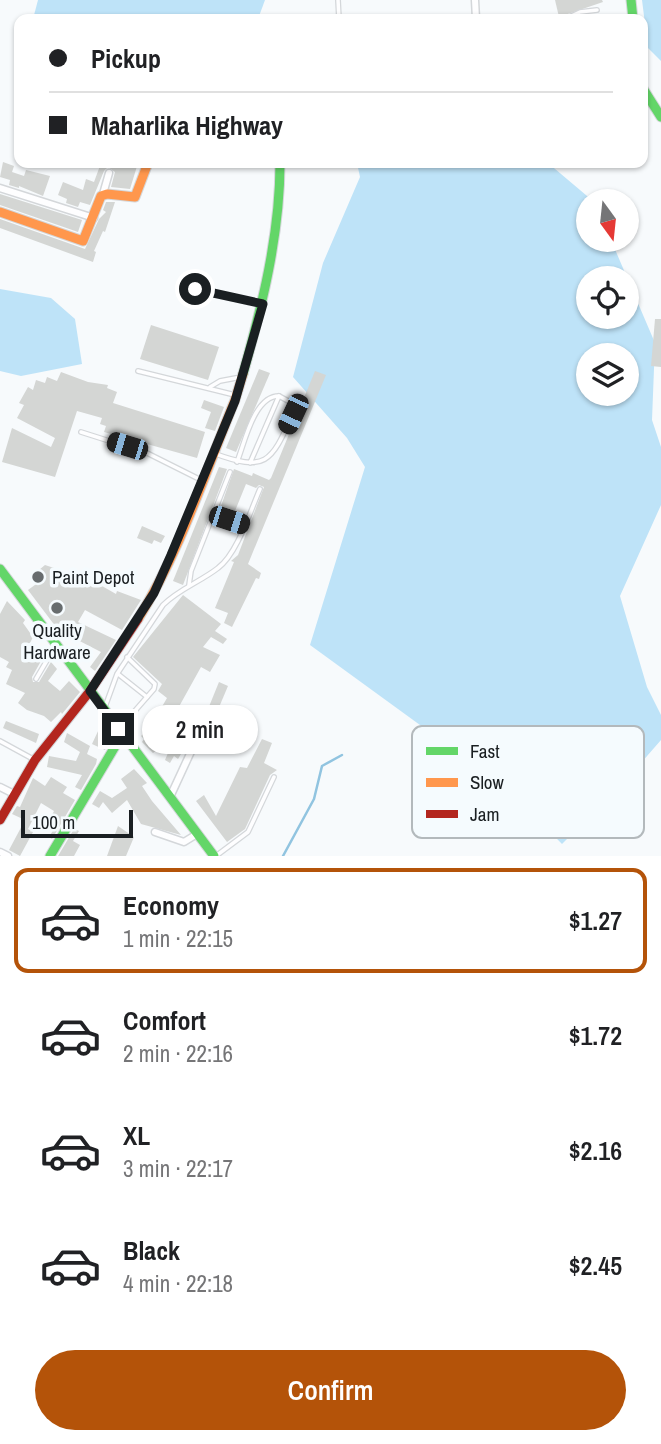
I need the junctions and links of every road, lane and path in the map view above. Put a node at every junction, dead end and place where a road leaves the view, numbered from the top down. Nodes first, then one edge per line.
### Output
1 (597, 10) dead end
2 (576, 14) edge
3 (648, 96) edge
4 (661, 117) edge
5 (146, 168) edge
6 (280, 168) edge
7 (109, 173) dead end
8 (0, 188) edge
9 (103, 194) junction
10 (0, 212) edge
11 (94, 218) junction
12 (195, 289) dead end
13 (263, 304) junction
14 (138, 371) dead end
15 (242, 377) junction
16 (210, 387) junction
17 (236, 396) junction
18 (279, 396) junction
19 (81, 432) dead end
20 (213, 453) junction
21 (237, 462) junction
22 (250, 463) junction
23 (230, 472) dead end
24 (201, 480) junction
25 (260, 489) dead end
26 (213, 515) junction
27 (244, 525) junction
28 (0, 569) edge
29 (189, 586) junction
30 (56, 645) junction
31 (127, 657) junction
32 (117, 674) junction
33 (36, 679) dead end
34 (90, 691) junction
35 (147, 697) junction
36 (104, 709) junction
37 (207, 717) dead end
38 (121, 731) junction
39 (0, 741) edge
40 (35, 760) junction
41 (274, 777) dead end
42 (0, 788) edge
43 (14, 794) junction
44 (170, 797) junction
45 (0, 820) edge
46 (155, 832) dead end
47 (197, 834) junction
48 (0, 852) edge
49 (8, 856) edge
50 (50, 856) edge
51 (215, 856) edge

1 - 2 lane
3 - 4 main road
5 - 9 main road
6 - 13 main road
7 - 9 street
8 - 11 street
9 - 11 main road
10 - 11 main road
12 - 13 lane
13 - 15 main road
14 - 16 lane
15 - 16 lane
15 - 17 main road
16 - 17 lane
17 - 20 main road
18 - 21 lane
18 - 22 lane
18 - 22 lane
19 - 24 lane
20 - 21 lane
20 - 24 main road
21 - 22 lane
23 - 26 lane
24 - 34 main road
25 - 27 lane
26 - 27 lane
26 - 29 lane
27 - 29 lane
28 - 30 main road
29 - 31 lane
30 - 33 lane
30 - 34 main road
31 - 32 lane
31 - 35 lane
32 - 35 lane
32 - 36 lane
34 - 36 main road
34 - 40 main road
35 - 38 lane
36 - 38 main road
37 - 44 street
38 - 44 main road
38 - 50 main road
39 - 40 lane
40 - 43 main road
41 - 51 lane
42 - 43 street
43 - 45 main road
44 - 47 main road
46 - 47 street
47 - 51 main road
48 - 49 street

